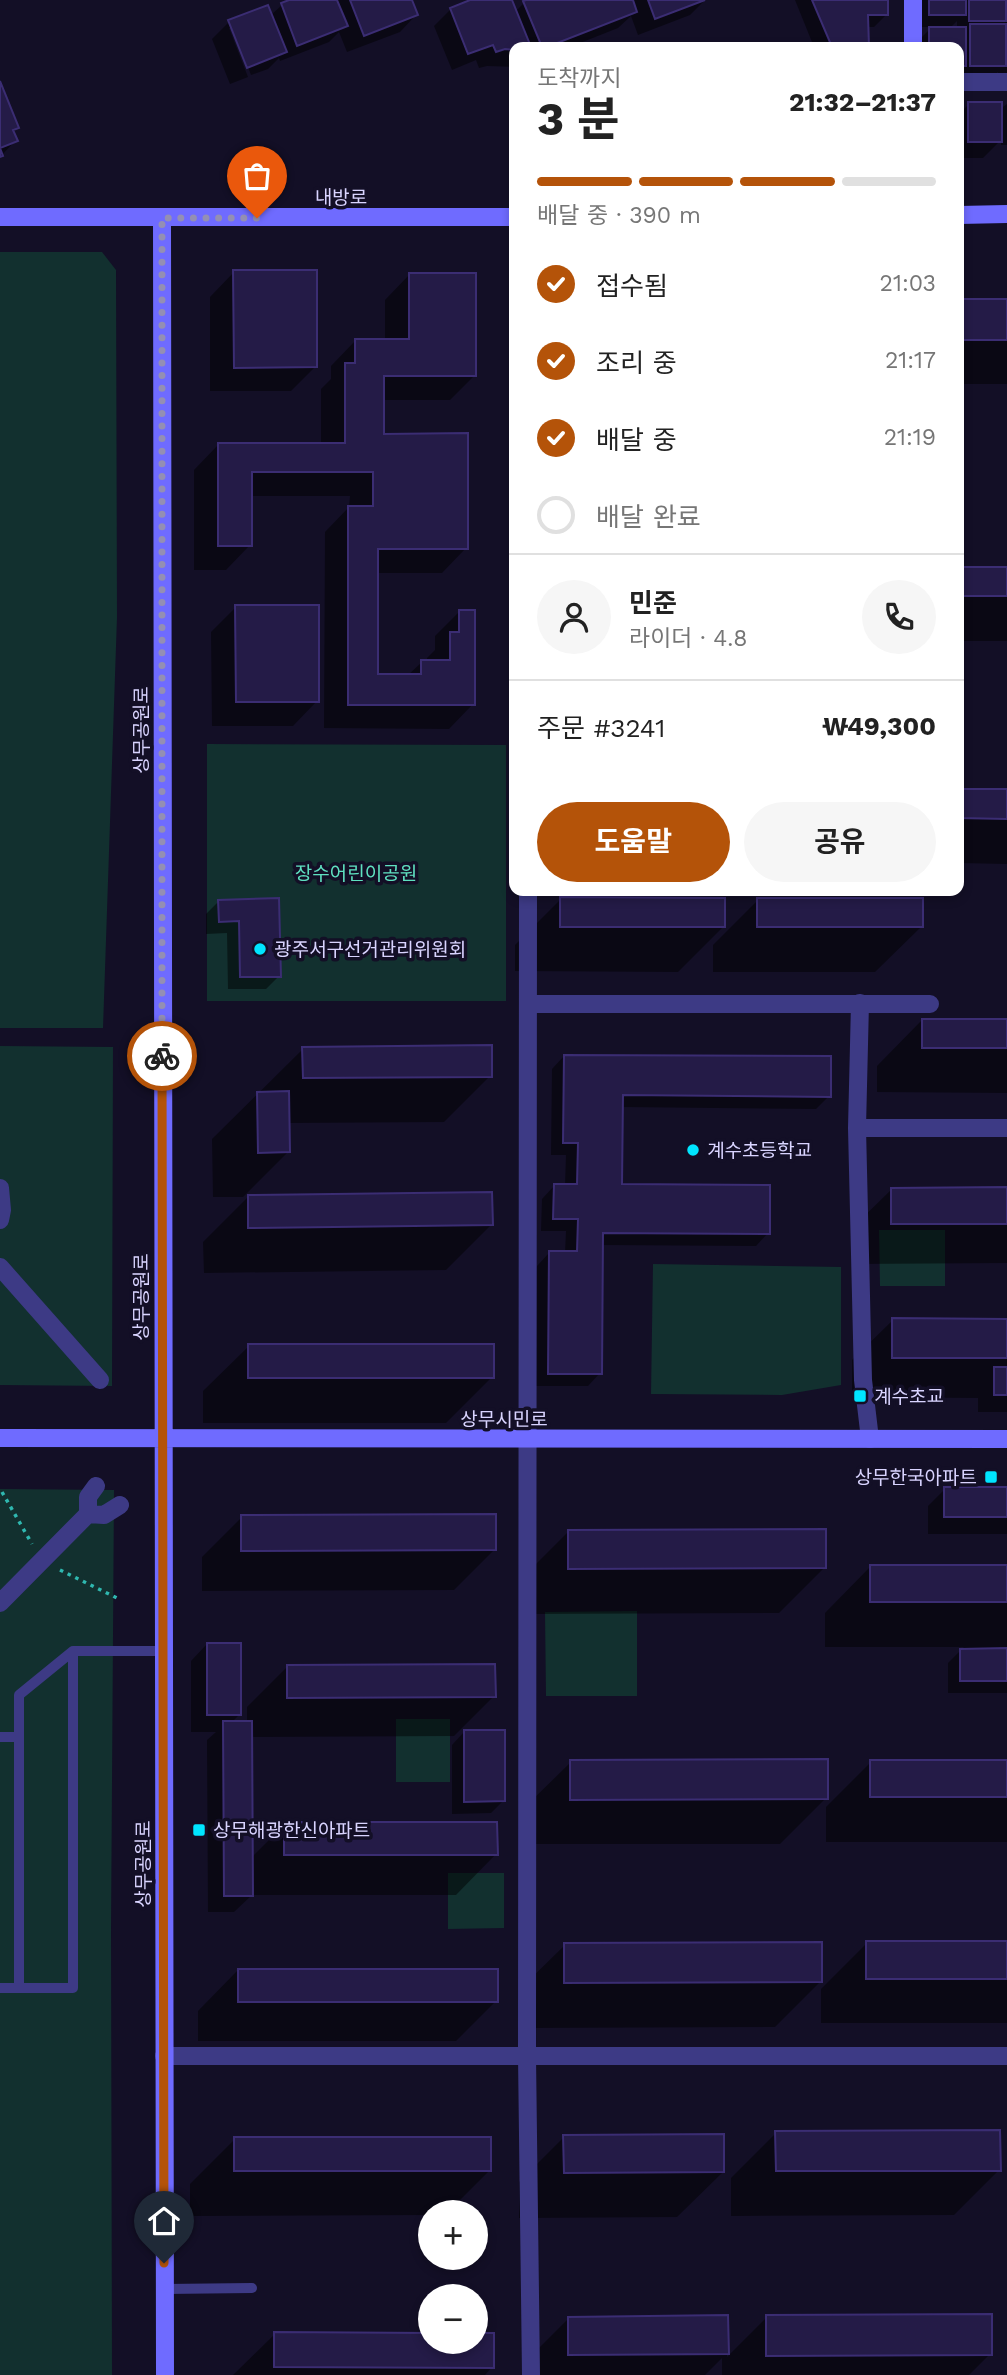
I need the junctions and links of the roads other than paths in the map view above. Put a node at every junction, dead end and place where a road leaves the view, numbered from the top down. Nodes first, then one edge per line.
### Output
1 (914, 0) edge
2 (913, 42) edge
3 (964, 82) edge
4 (1007, 82) edge
5 (1007, 214) edge
6 (964, 215) edge
7 (0, 217) edge
8 (509, 217) edge
9 (162, 218) junction
10 (528, 896) edge
11 (860, 1003) junction
12 (528, 1004) junction
13 (930, 1004) dead end
14 (857, 1128) junction
15 (1007, 1128) edge
16 (0, 1188) edge
17 (0, 1220) edge
18 (0, 1267) edge
19 (100, 1380) dead end
20 (0, 1438) edge
21 (162, 1438) junction
22 (870, 1439) junction
23 (1007, 1439) edge
24 (528, 1440) junction
25 (96, 1486) dead end
26 (120, 1505) dead end
27 (88, 1514) junction
28 (0, 1603) edge
29 (73, 1651) junction
30 (164, 1651) junction
31 (0, 1737) edge
32 (19, 1737) junction
33 (0, 1988) edge
34 (19, 1988) junction
35 (164, 2056) junction
36 (527, 2056) junction
37 (1007, 2056) edge
38 (252, 2288) dead end
39 (165, 2289) junction
40 (165, 2375) edge
41 (531, 2375) edge

1 - 2 street
3 - 4 street
5 - 6 street
7 - 9 street, 내방로
8 - 9 street, 내방로
9 - 21 street, 상무공원로
10 - 12 street
11 - 12 street
11 - 13 street
11 - 14 street
12 - 24 street
14 - 15 street
14 - 22 street
16 - 17 street
18 - 19 street
20 - 21 street, 상무시민로
21 - 24 street, 상무시민로
21 - 30 street, 상무공원로
22 - 23 street, 상무시민로
22 - 24 street, 상무시민로
24 - 36 street
25 - 27 street
26 - 27 street
27 - 28 street
29 - 30 lane
29 - 32 lane
29 - 34 lane
30 - 35 street, 상무공원로
31 - 32 lane
32 - 34 lane
33 - 34 lane
35 - 36 street
35 - 39 street, 상무공원로
36 - 37 street
36 - 41 street
38 - 39 lane
39 - 40 street, 상무공원로

